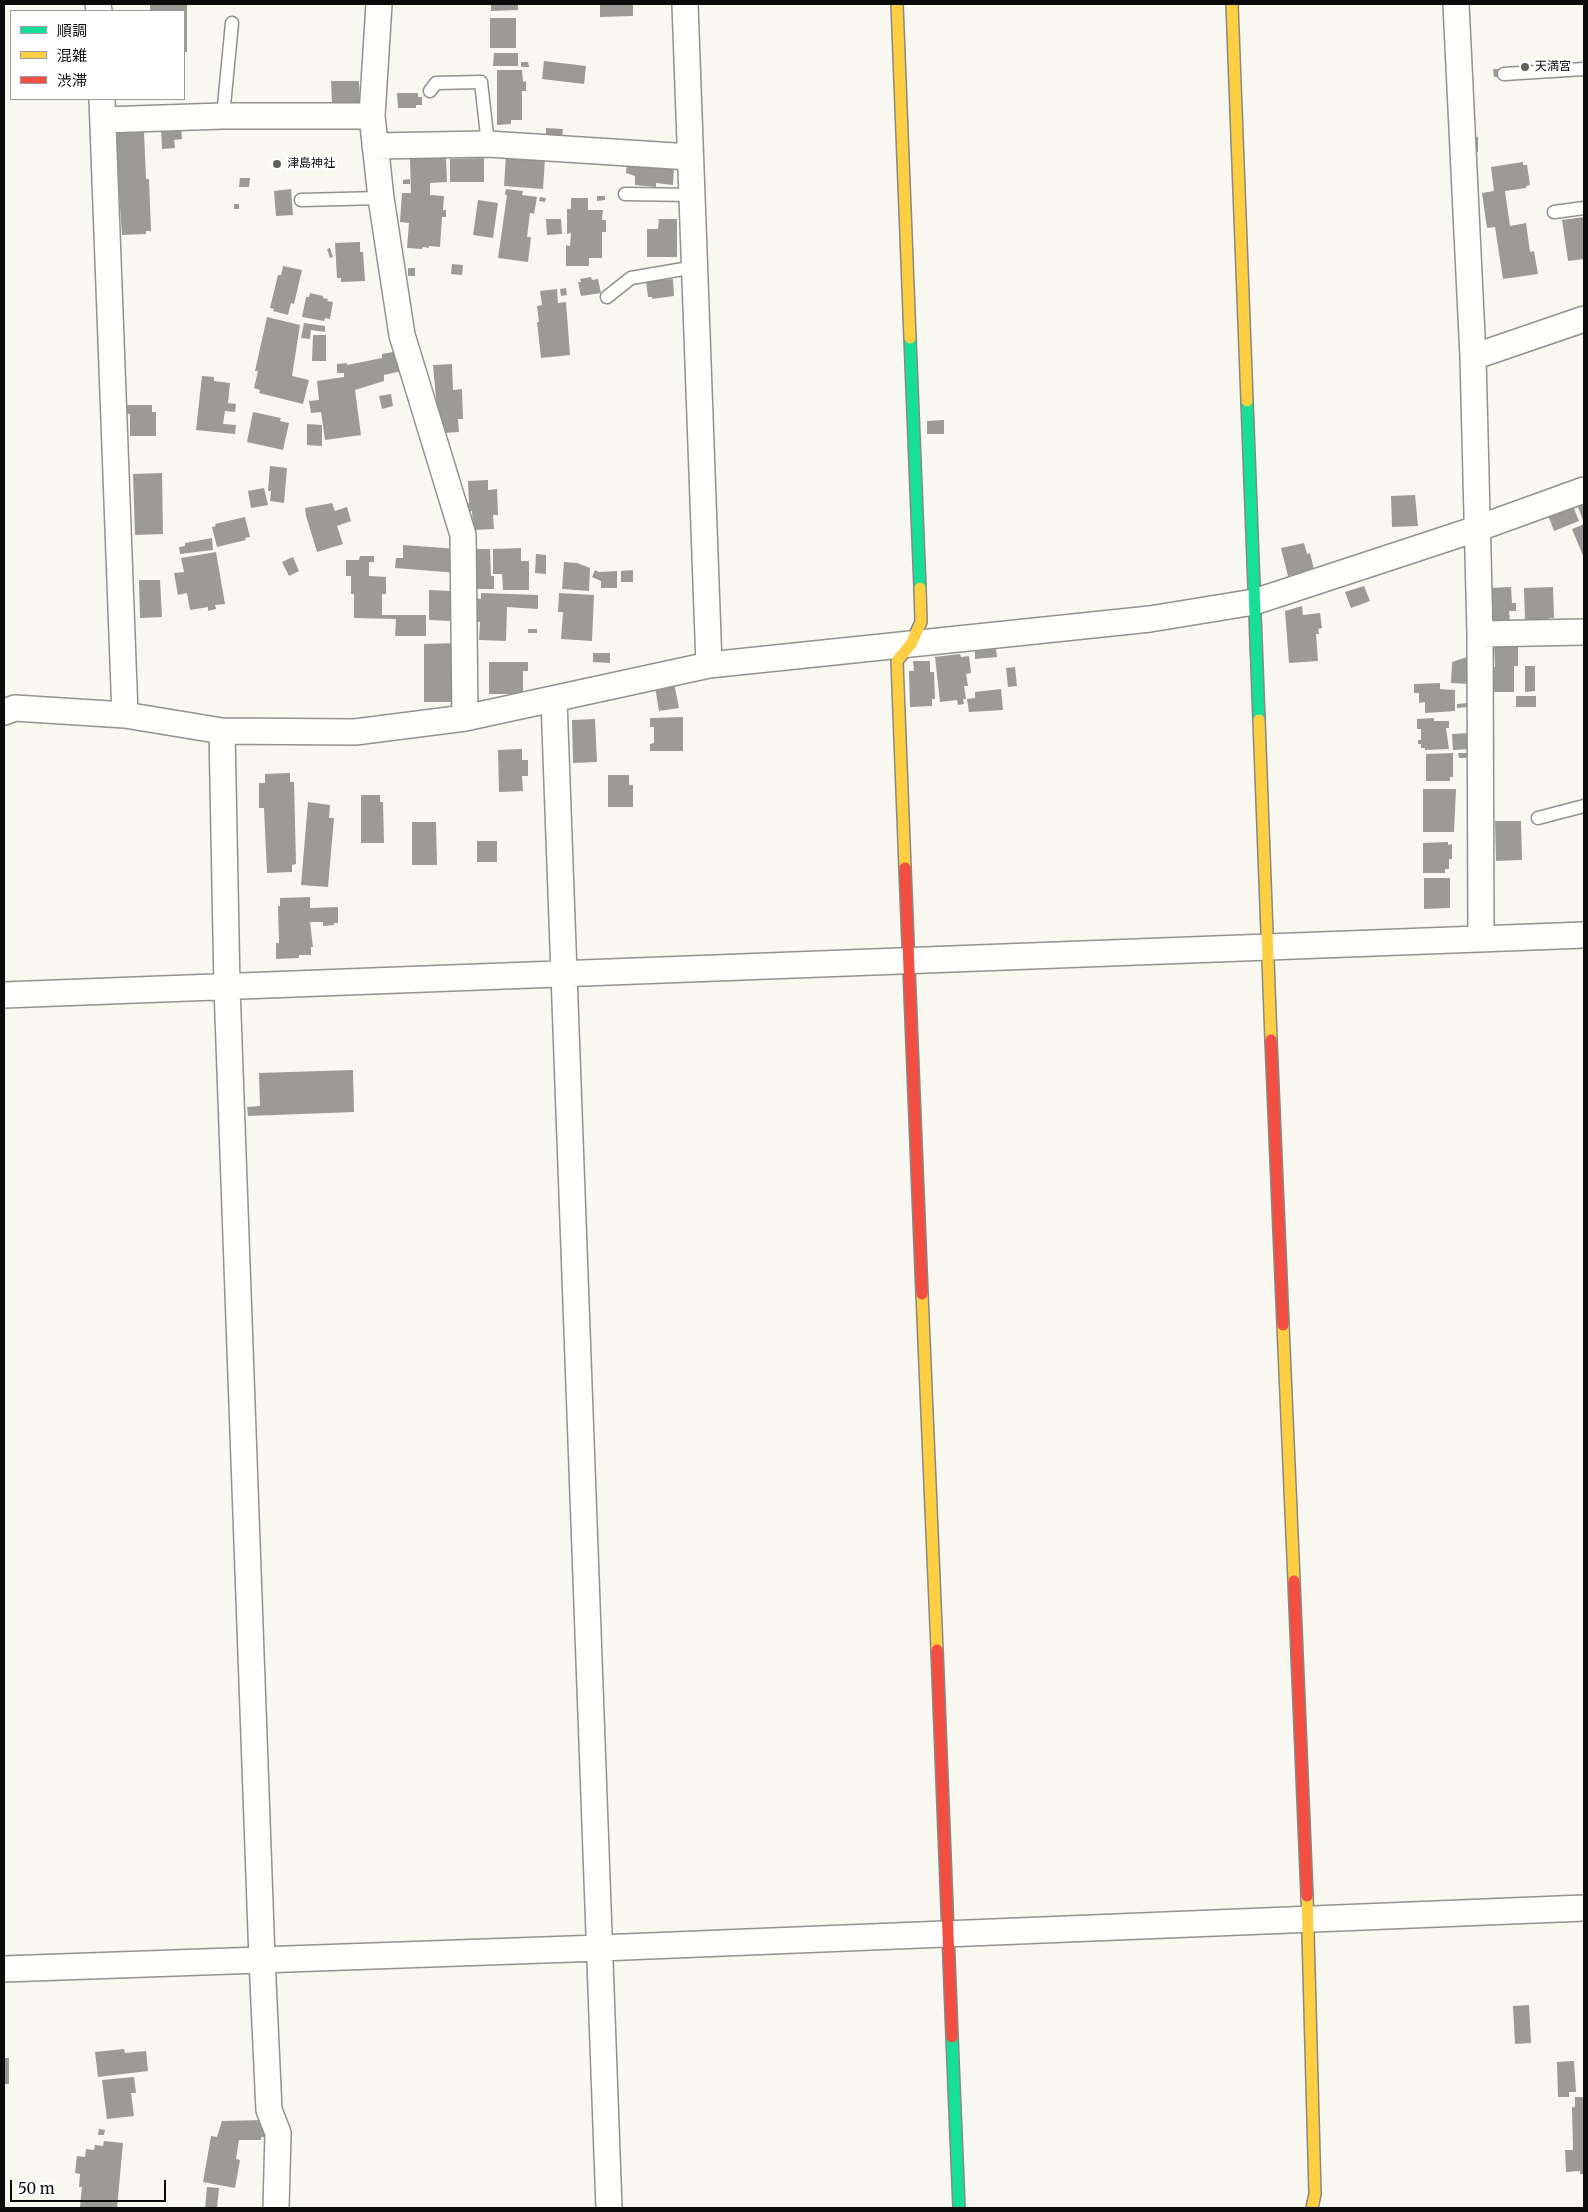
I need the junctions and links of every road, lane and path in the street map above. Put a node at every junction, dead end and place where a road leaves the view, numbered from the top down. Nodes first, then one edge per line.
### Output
1 (378, 4) edge
2 (685, 4) edge
3 (897, 4) edge
4 (1232, 4) edge
5 (1456, 4) edge
6 (232, 23) dead end
7 (1584, 69) edge
8 (1504, 74) dead end
9 (430, 90) dead end
10 (102, 109) edge
11 (223, 116) junction
12 (372, 116) junction
13 (488, 144) junction
14 (375, 146) junction
15 (690, 157) junction
16 (626, 194) dead end
17 (693, 195) junction
18 (380, 198) junction
19 (301, 200) dead end
20 (1584, 208) edge
21 (1554, 212) dead end
22 (696, 266) junction
23 (608, 297) dead end
24 (1584, 319) edge
25 (1473, 357) junction
26 (1584, 490) edge
27 (1476, 529) junction
28 (1254, 602) junction
29 (1584, 632) edge
30 (1480, 634) junction
31 (911, 644) junction
32 (709, 665) junction
33 (554, 700) junction
34 (4, 712) edge
35 (125, 715) junction
36 (465, 718) junction
37 (222, 731) junction
38 (1584, 806) edge
39 (1538, 818) dead end
40 (1584, 935) edge
41 (1482, 939) junction
42 (1267, 946) junction
43 (909, 962) junction
44 (563, 972) junction
45 (227, 987) junction
46 (4, 995) edge
47 (1584, 1908) edge
48 (1308, 1920) junction
49 (948, 1933) junction
50 (600, 1948) junction
51 (262, 1959) junction
52 (4, 1969) edge
53 (276, 2208) edge
54 (609, 2208) edge
55 (959, 2208) edge
56 (1312, 2208) edge

1 - 12 street
2 - 15 street
3 - 31 street
4 - 28 street
5 - 25 street
6 - 11 lane
7 - 8 lane
9 - 13 lane
10 - 11 street
10 - 35 street
11 - 12 street
12 - 14 street
13 - 14 street
13 - 15 street
14 - 18 street
15 - 17 street
16 - 17 lane
17 - 22 street
18 - 19 lane
18 - 36 street
20 - 21 lane
22 - 23 lane
22 - 32 street
24 - 25 street
25 - 27 street
26 - 27 street
27 - 28 street
27 - 30 street
28 - 31 street
28 - 42 street
29 - 30 street
30 - 41 street
31 - 32 street
31 - 43 street
32 - 33 street
33 - 36 street
33 - 44 street
34 - 35 street
35 - 37 street
36 - 37 street
37 - 45 street
38 - 39 lane
40 - 41 street
41 - 42 street
42 - 43 street
42 - 48 street
43 - 44 street
43 - 49 street
44 - 45 street
44 - 50 street
45 - 46 street
45 - 51 street
47 - 48 street
48 - 49 street
48 - 56 street
49 - 50 street
49 - 55 street
50 - 51 street
50 - 54 street
51 - 52 street
51 - 53 street

